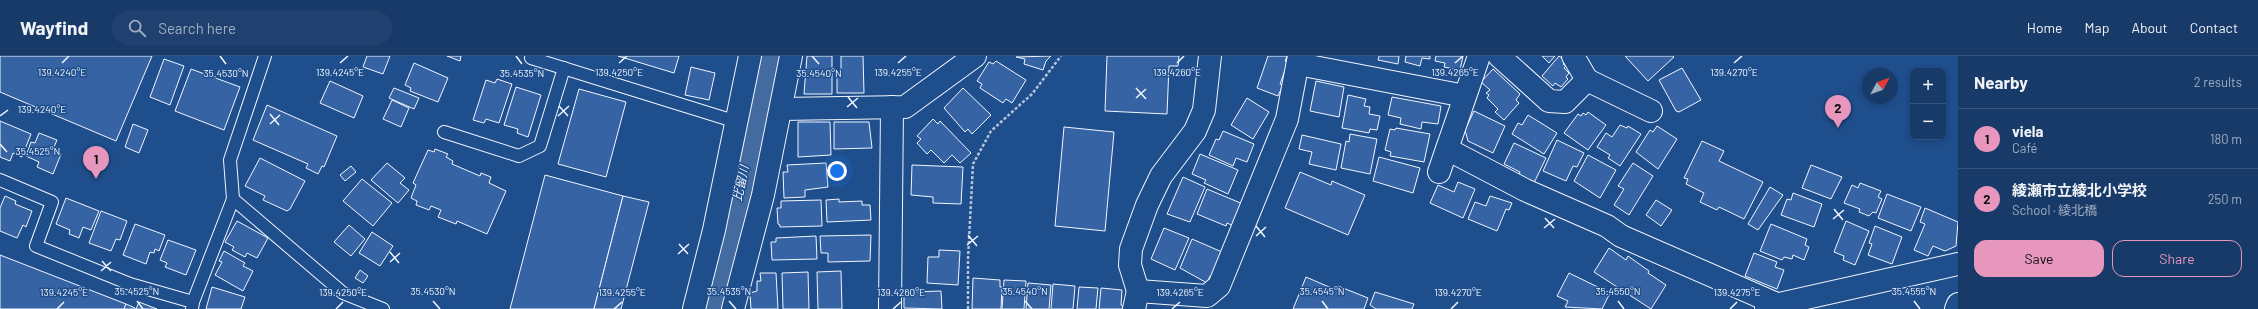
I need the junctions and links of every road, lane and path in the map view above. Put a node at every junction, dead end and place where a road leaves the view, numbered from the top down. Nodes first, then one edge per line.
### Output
1 (265, 56) edge
2 (750, 56) edge
3 (791, 56) edge
4 (975, 56) edge
5 (1061, 56) edge
6 (1210, 56) edge
7 (1479, 56) edge
8 (1499, 56) edge
9 (1573, 56) edge
10 (531, 58) dead end
11 (1299, 60) edge
12 (564, 68) junction
13 (1587, 80) junction
14 (1465, 96) junction
15 (892, 107) junction
16 (781, 109) junction
17 (1651, 111) dead end
18 (737, 122) junction
19 (444, 132) dead end
20 (1447, 149) junction
21 (1439, 172) dead end
22 (0, 180) edge
23 (233, 199) junction
24 (1958, 264) edge
25 (1136, 300) edge
26 (1958, 304) edge
27 (1779, 305) junction
28 (193, 306) edge
29 (383, 309) edge
30 (694, 309) edge
31 (733, 309) edge
32 (890, 309) edge
33 (968, 309) edge
34 (1758, 309) edge
35 (1956, 309) edge

1 - 23 lane
2 - 18 street
3 - 16 street
4 - 15 street
5 - 33 path
6 - 25 street
7 - 14 street
8 - 13 street
9 - 13 street
10 - 12 lane
11 - 14 street
11 - 25 street
12 - 18 lane
12 - 19 lane
13 - 17 street
14 - 20 street
15 - 16 street
15 - 32 street
16 - 31 street
18 - 30 street
20 - 21 street
20 - 27 street
22 - 28 lane
23 - 28 lane
23 - 29 lane
24 - 27 street
26 - 35 street
27 - 34 street

